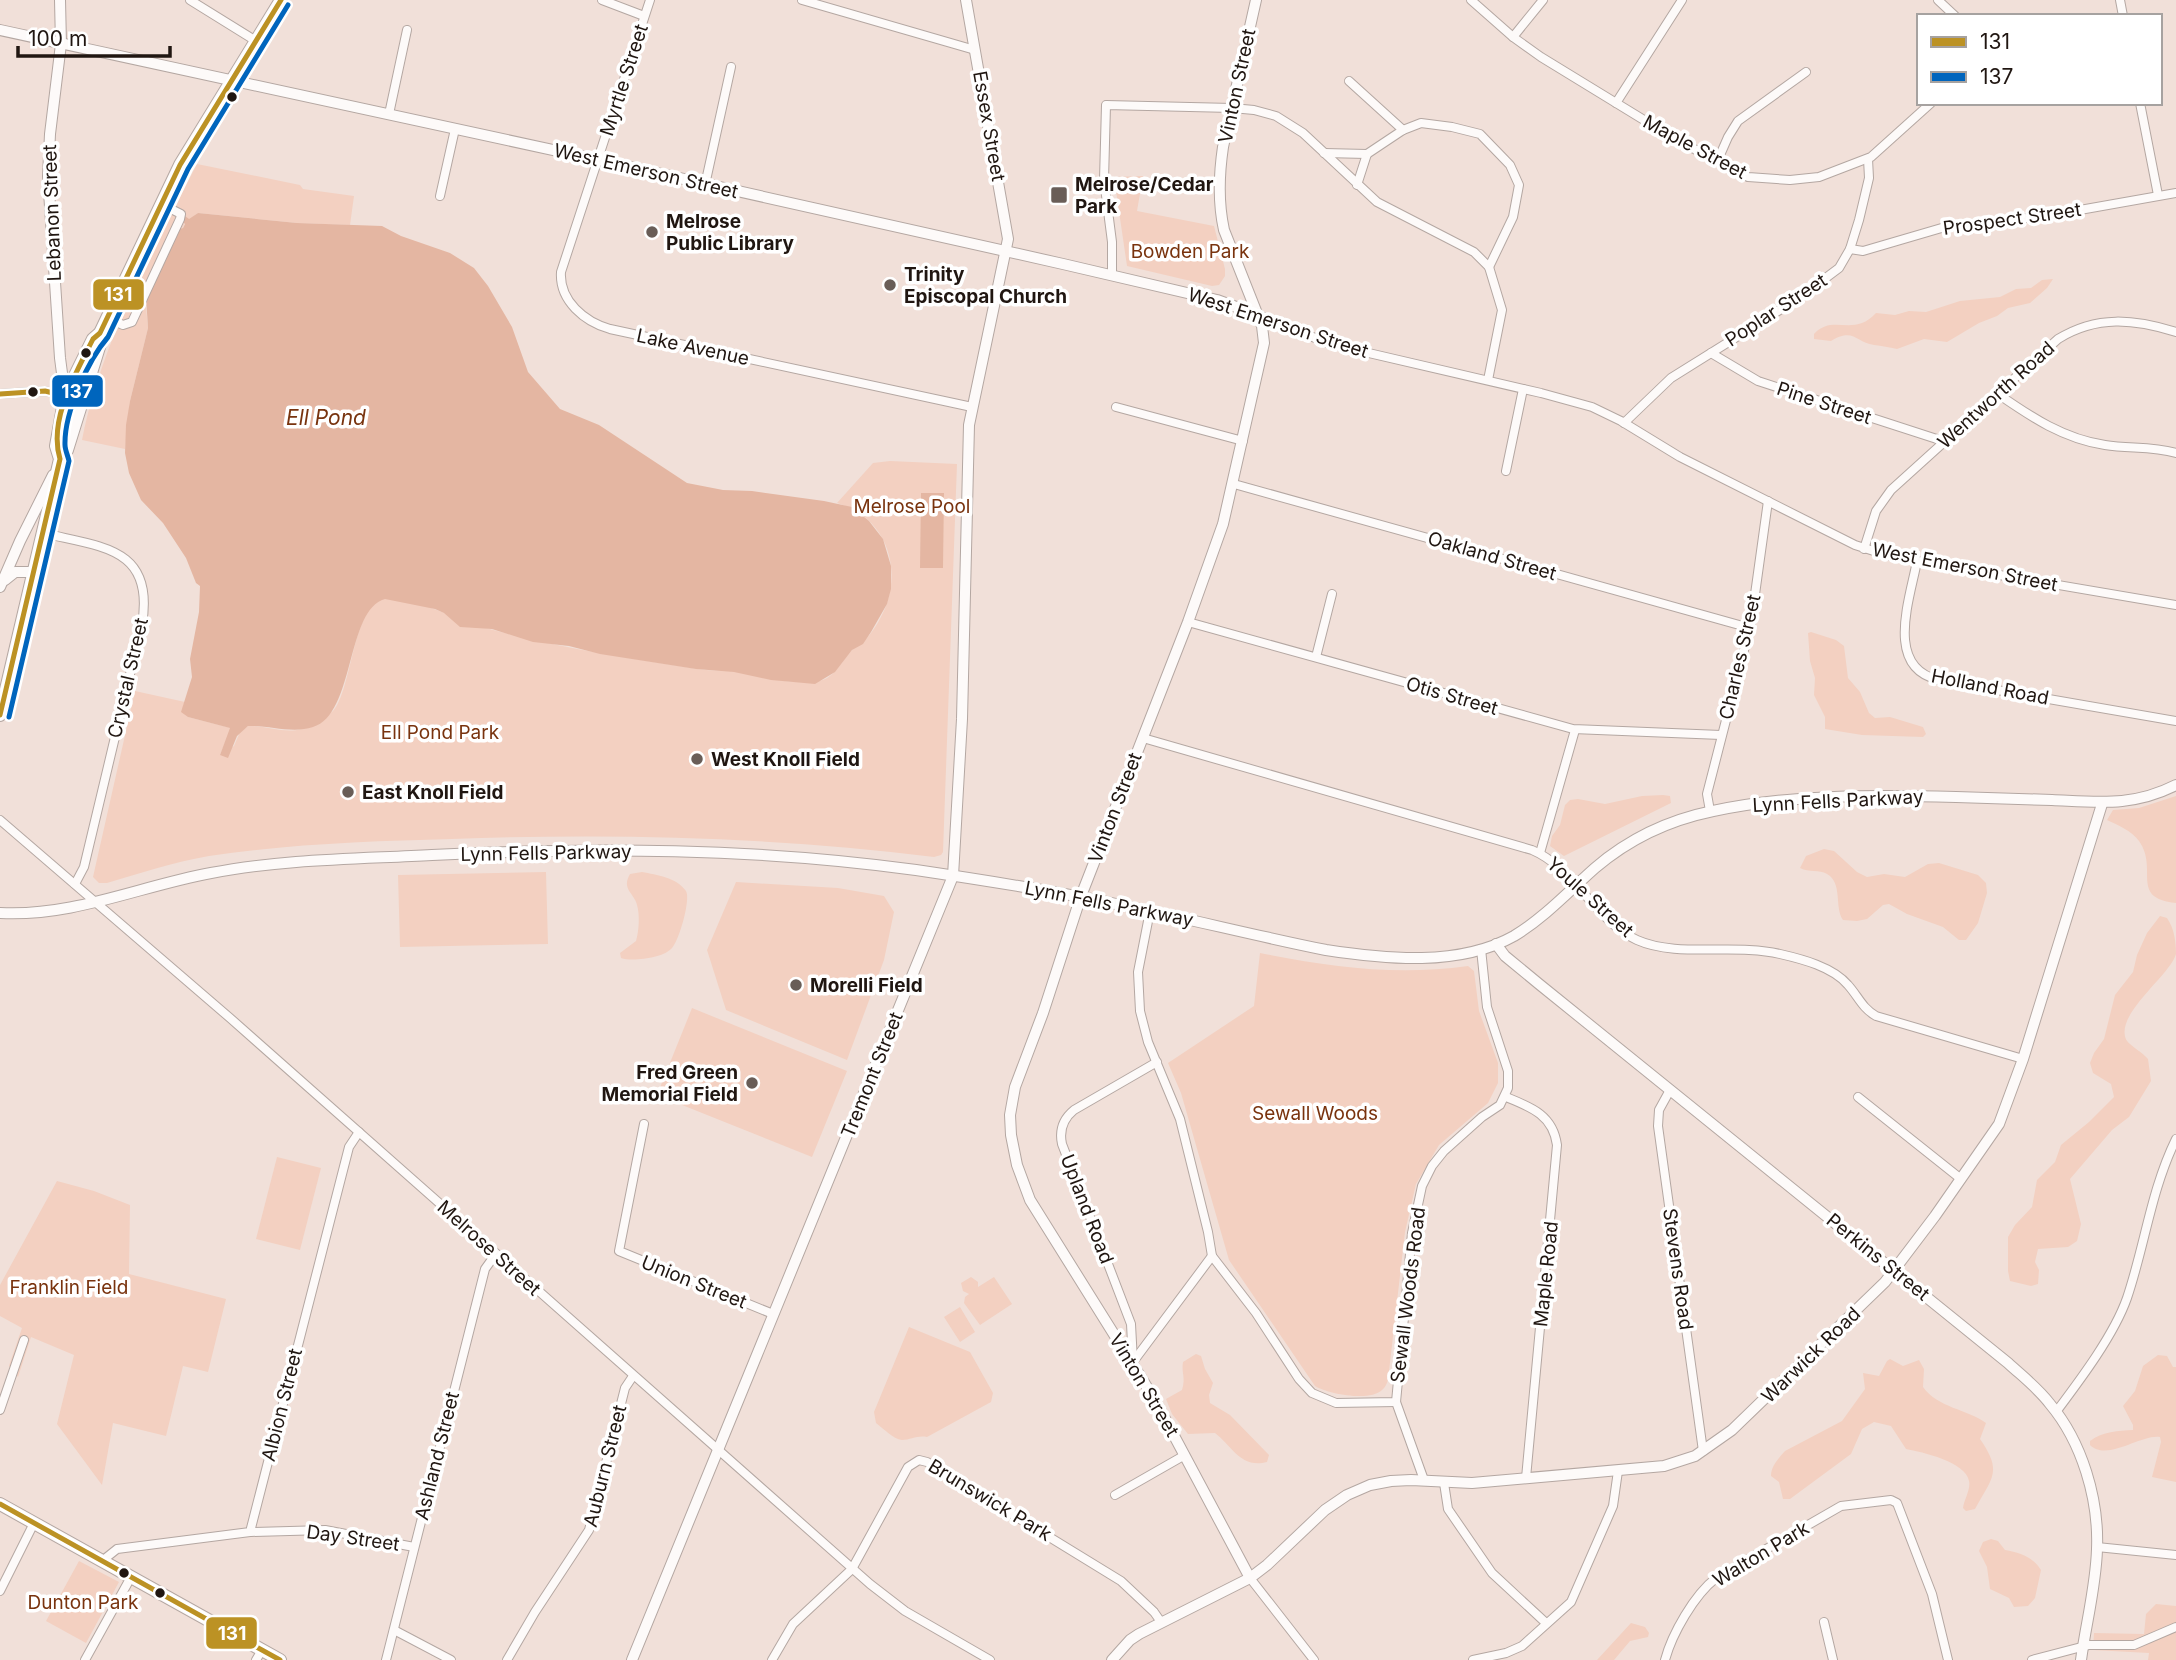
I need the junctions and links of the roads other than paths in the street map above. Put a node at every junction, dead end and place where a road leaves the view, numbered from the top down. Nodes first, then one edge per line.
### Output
1 (60, 0) edge
2 (190, 0) edge
3 (282, 0) edge
4 (602, 0) edge
5 (650, 0) edge
6 (802, 0) edge
7 (966, 0) edge
8 (1256, 0) edge
9 (1471, 0) edge
10 (1543, 0) edge
11 (1682, 0) edge
12 (1938, 0) edge
13 (816, 2) edge
14 (1953, 14) edge
15 (645, 16) junction
16 (0, 30) edge
17 (407, 30) dead end
18 (1513, 37) junction
19 (256, 41) junction
20 (61, 44) junction
21 (975, 50) junction
22 (731, 67) dead end
23 (1806, 72) dead end
24 (232, 80) junction
25 (1349, 81) dead end
26 (1616, 103) junction
27 (1929, 105) edge
28 (2140, 105) edge
29 (1232, 108) junction
30 (389, 114) junction
31 (455, 129) junction
32 (1403, 130) junction
33 (1324, 153) junction
34 (1367, 154) junction
35 (1868, 159) junction
36 (599, 160) junction
37 (1717, 162) junction
38 (705, 185) junction
39 (1357, 186) junction
40 (2176, 193) edge
41 (2158, 195) junction
42 (440, 196) dead end
43 (161, 204) junction
44 (1850, 248) junction
45 (1006, 252) junction
46 (1489, 267) junction
47 (1112, 276) junction
48 (1258, 315) junction
49 (107, 318) junction
50 (2176, 332) edge
51 (100, 333) junction
52 (1711, 353) junction
53 (1488, 380) junction
54 (1523, 389) junction
55 (0, 394) edge
56 (1998, 394) junction
57 (65, 396) junction
58 (972, 407) junction
59 (1116, 407) dead end
60 (1624, 423) junction
61 (74, 425) junction
62 (1943, 440) junction
63 (1243, 441) junction
64 (2176, 453) edge
65 (59, 463) junction
66 (1506, 471) dead end
67 (1234, 484) junction
68 (1768, 501) junction
69 (43, 533) junction
70 (1864, 549) junction
71 (1917, 561) junction
72 (34, 572) junction
73 (0, 588) edge
74 (1332, 594) dead end
75 (2176, 605) edge
76 (1188, 622) junction
77 (1750, 628) junction
78 (1316, 657) junction
79 (0, 715) edge
80 (2176, 721) edge
81 (1575, 730) junction
82 (1721, 736) junction
83 (1143, 738) junction
84 (2176, 785) edge
85 (2102, 804) junction
86 (1710, 811) junction
87 (0, 820) edge
88 (1540, 853) junction
89 (953, 876) junction
90 (75, 884) junction
91 (1577, 885) junction
92 (1081, 897) junction
93 (96, 902) junction
94 (1150, 911) junction
95 (0, 913) edge
96 (1496, 944) junction
97 (1481, 949) junction
98 (2023, 1059) junction
99 (1157, 1062) junction
100 (1670, 1090) junction
101 (1506, 1097) junction
102 (1858, 1097) dead end
103 (644, 1124) dead end
104 (359, 1132) junction
105 (2176, 1139) edge
106 (1961, 1179) junction
107 (495, 1255) junction
108 (1212, 1256) junction
109 (1894, 1271) junction
110 (773, 1314) junction
111 (23, 1340) dead end
112 (1133, 1362) junction
113 (633, 1376) junction
114 (1396, 1402) junction
115 (0, 1410) edge
116 (2056, 1412) junction
117 (717, 1450) junction
118 (1703, 1451) junction
119 (1185, 1455) junction
120 (1618, 1471) junction
121 (1526, 1478) junction
122 (1424, 1480) junction
123 (1444, 1483) junction
124 (1115, 1495) dead end
125 (0, 1504) edge
126 (34, 1523) junction
127 (250, 1532) junction
128 (414, 1547) junction
129 (2097, 1547) junction
130 (2176, 1555) edge
131 (102, 1561) junction
132 (852, 1569) junction
133 (131, 1577) junction
134 (1250, 1578) junction
135 (0, 1591) edge
136 (1161, 1622) junction
137 (1824, 1622) dead end
138 (1546, 1623) junction
139 (2176, 1627) edge
140 (394, 1630) junction
141 (2083, 1646) junction
142 (259, 1655) edge
143 (85, 1660) edge
144 (280, 1660) edge
145 (386, 1660) edge
146 (451, 1660) edge
147 (507, 1660) edge
148 (632, 1660) edge
149 (772, 1660) edge
150 (990, 1660) edge
151 (1112, 1660) edge
152 (1314, 1660) edge
153 (1474, 1660) edge
154 (1665, 1660) edge
155 (1833, 1660) edge
156 (1948, 1660) edge
157 (2032, 1660) edge
158 (2081, 1660) edge

1 - 20 street, Lebanon Street
2 - 19 street
3 - 19 main road
4 - 15 street
5 - 15 street, Myrtle Street
6 - 13 street
7 - 21 street, Essex Street
8 - 29 street, Vinton Street
9 - 18 street, Maple Street
10 - 18 street
11 - 26 street
12 - 14 street
13 - 21 street
15 - 36 street, Myrtle Street
16 - 20 street, West Emerson Street
17 - 30 street
18 - 26 street, Maple Street
19 - 24 main road
20 - 24 street, West Emerson Street
20 - 57 street, Lebanon Street
21 - 45 street, Essex Street
22 - 38 street
23 - 37 street
24 - 30 street, West Emerson Street
24 - 43 main road
25 - 32 street
26 - 37 street, Maple Street
27 - 35 street, Maple Street
28 - 41 street
29 - 33 street
29 - 47 street
29 - 48 street, Vinton Street
30 - 31 street, West Emerson Street
31 - 36 street, West Emerson Street
31 - 42 street
32 - 34 street
32 - 46 street
33 - 34 street
33 - 39 street
34 - 39 street
35 - 37 street, Maple Street
35 - 44 street, Poplar Street
36 - 38 street, West Emerson Street
36 - 58 street, Lake Avenue
38 - 45 street, West Emerson Street
39 - 46 street
40 - 41 street, Prospect Street
41 - 44 street, Prospect Street
43 - 49 main road
43 - 49 street
44 - 52 street, Poplar Street
45 - 47 street, West Emerson Street
45 - 58 street, Tremont Street
46 - 53 street
47 - 48 street, West Emerson Street
48 - 53 street, West Emerson Street
48 - 63 street, Vinton Street
49 - 51 main road
50 - 56 street, Wentworth Road
51 - 57 main road
51 - 61 main road
52 - 60 street, Poplar Street
52 - 62 street, Pine Street
53 - 54 street, West Emerson Street
54 - 60 street, West Emerson Street
54 - 66 street
55 - 57 street
56 - 62 street, Wentworth Road
56 - 64 street
57 - 61 street, Lebanon Street
57 - 65 main road
58 - 89 street, Tremont Street
59 - 63 street
60 - 68 street, West Emerson Street
61 - 65 main road
62 - 70 street, Wentworth Road
63 - 67 street, Vinton Street
65 - 69 main road
65 - 73 street
67 - 76 street, Vinton Street
67 - 77 street, Oakland Street
68 - 70 street, West Emerson Street
68 - 77 street, Charles Street
69 - 72 main road
69 - 90 street, Crystal Street
70 - 71 street, West Emerson Street
71 - 75 street, West Emerson Street
71 - 80 street, Holland Road
72 - 73 street
72 - 79 main road
74 - 78 street
76 - 78 street, Otis Street
76 - 83 street, Vinton Street
77 - 82 street, Charles Street
78 - 81 street, Otis Street
81 - 82 street, Otis Street
81 - 88 street
82 - 86 street, Charles Street
83 - 88 street, Youle Street
83 - 92 street, Vinton Street
84 - 85 street, Lynn Fells Parkway
85 - 86 street, Lynn Fells Parkway
85 - 98 street, Warwick Road
86 - 91 street, Lynn Fells Parkway
87 - 90 street, Melrose Street
88 - 91 street, Youle Street
89 - 92 street, Lynn Fells Parkway
89 - 93 street, Lynn Fells Parkway
89 - 110 street, Tremont Street
90 - 93 street, Melrose Street
91 - 96 street, Lynn Fells Parkway
91 - 98 street, Youle Street
92 - 94 street, Lynn Fells Parkway
92 - 112 street, Vinton Street
93 - 95 street, Lynn Fells Parkway
93 - 104 street, Melrose Street
94 - 97 street, Lynn Fells Parkway
94 - 99 street, Sewall Woods Road
96 - 97 street, Lynn Fells Parkway
96 - 100 street, Perkins Street
97 - 101 street
98 - 106 street, Warwick Road
99 - 108 street, Sewall Woods Road
99 - 112 street, Upland Road
100 - 109 street, Perkins Street
100 - 118 street, Stevens Road
101 - 114 street, Sewall Woods Road
101 - 121 street, Maple Road
102 - 106 street
103 - 110 street, Union Street
104 - 107 street, Melrose Street
104 - 127 street, Albion Street
105 - 116 street
106 - 109 street, Warwick Road
107 - 113 street, Melrose Street
107 - 128 street, Ashland Street
108 - 112 street
108 - 114 street, Sewall Woods Road
109 - 116 street, Perkins Street
109 - 118 street, Warwick Road
110 - 117 street, Tremont Street
111 - 115 street
112 - 119 street, Vinton Street
113 - 117 street, Melrose Street
113 - 147 street, Auburn Street
114 - 122 street
116 - 129 street, Perkins Street
117 - 132 street, Melrose Street
117 - 148 street, Tremont Street
118 - 120 street, Warwick Road
119 - 124 street
119 - 134 street, Vinton Street
120 - 121 street, Warwick Road
120 - 138 street
121 - 123 street, Warwick Road
122 - 123 street, Warwick Road
122 - 134 street, Warwick Road
123 - 138 street
125 - 126 main road
126 - 131 main road
126 - 135 street
127 - 128 street, Day Street
127 - 131 street
128 - 140 street, Ashland Street
129 - 130 street
129 - 141 street, Perkins Street
131 - 133 main road
132 - 136 street, Brunswick Park
132 - 149 street
132 - 150 street, Melrose Street
133 - 142 main road
133 - 143 street
134 - 136 street
134 - 152 street
136 - 151 street
137 - 155 street
138 - 153 street
139 - 141 street
140 - 145 street, Ashland Street
140 - 146 street
141 - 157 street
141 - 158 street, Perkins Street
142 - 144 main road
154 - 156 street, Walton Park

